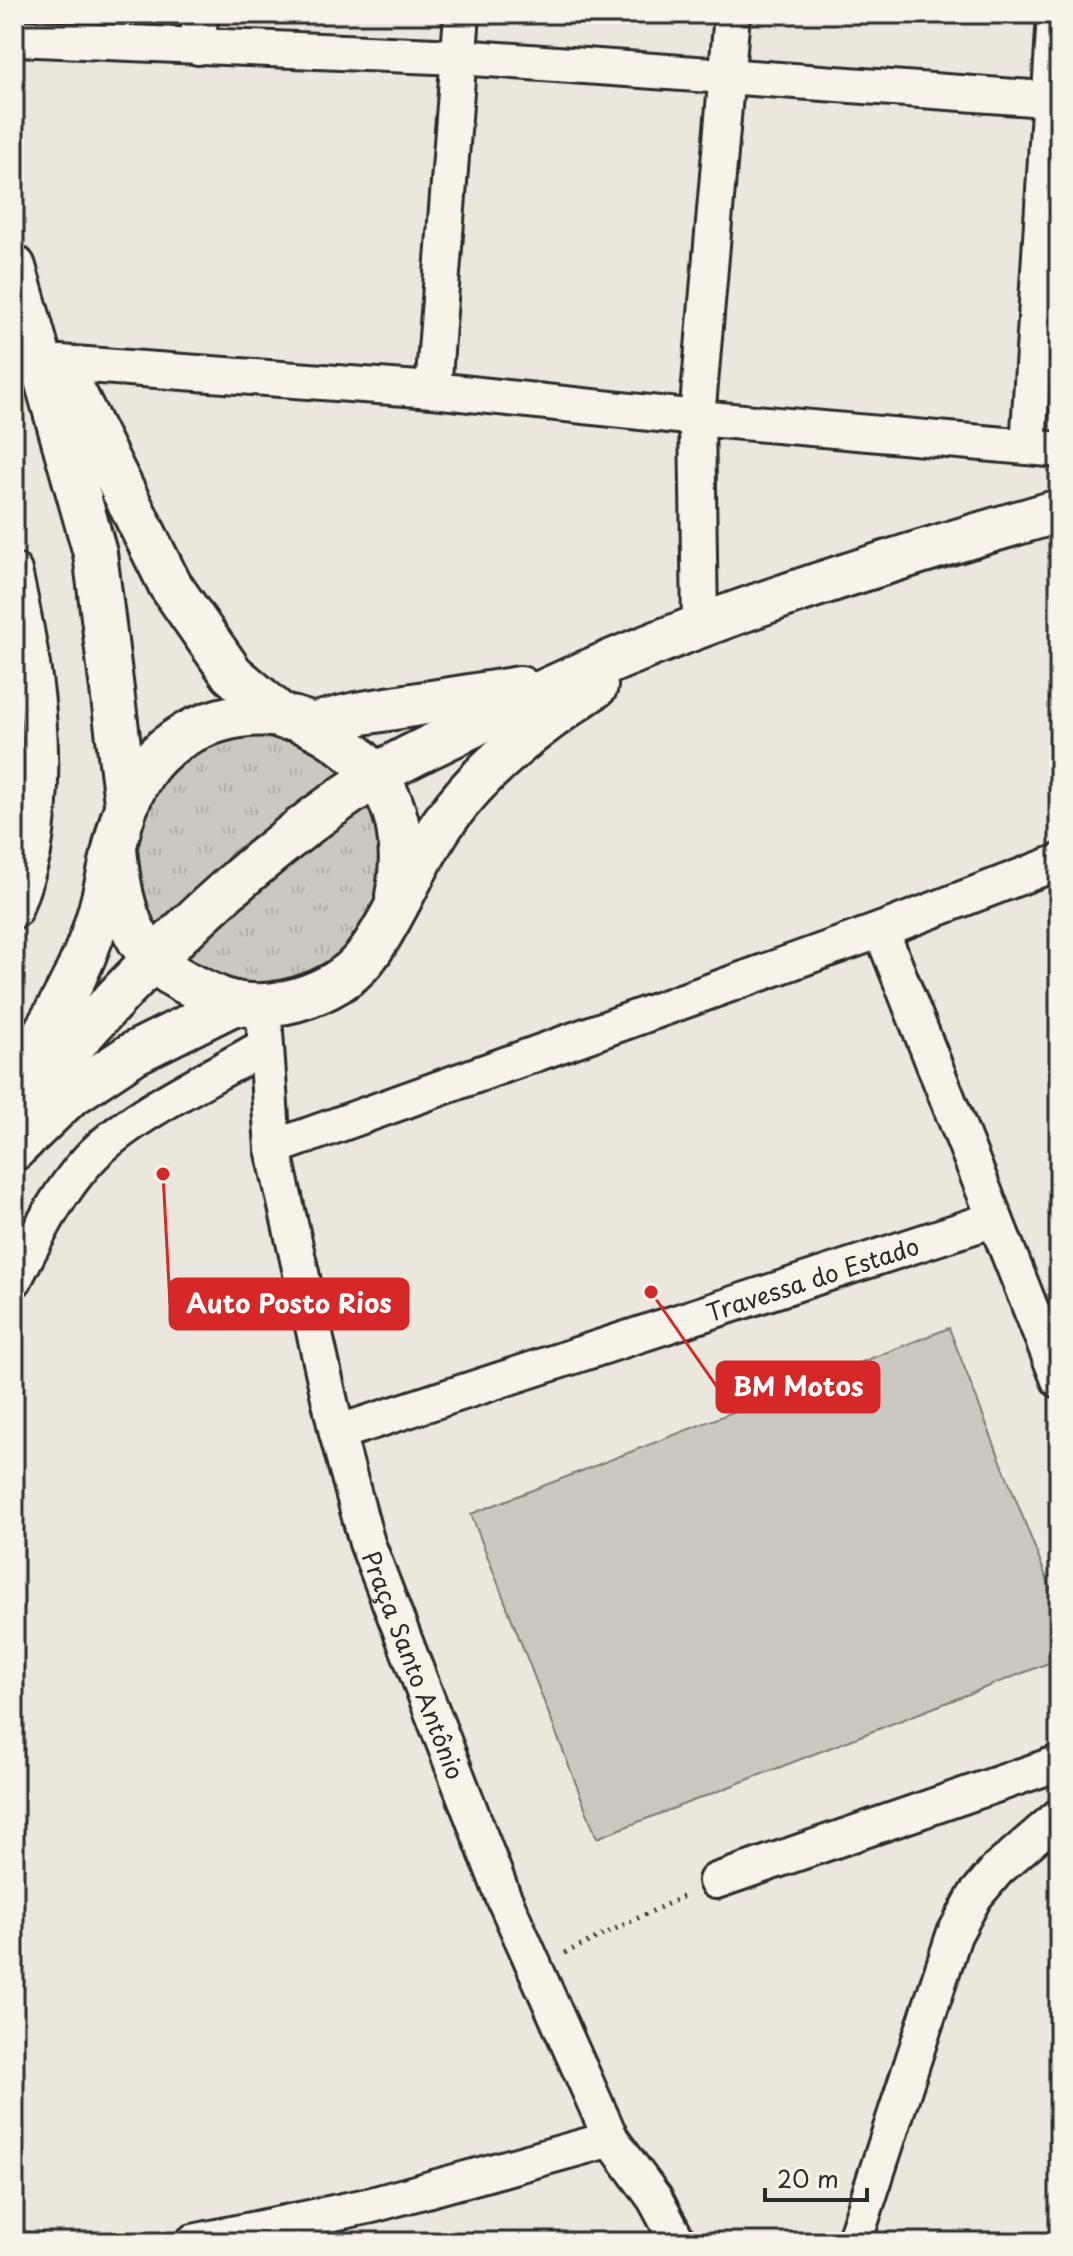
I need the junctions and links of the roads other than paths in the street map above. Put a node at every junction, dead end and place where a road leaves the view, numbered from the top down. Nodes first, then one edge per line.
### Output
1 (462, 14) edge
2 (732, 14) edge
3 (1055, 14) edge
4 (199, 30) edge
5 (14, 38) edge
6 (459, 57) junction
7 (727, 79) junction
8 (1055, 100) edge
9 (15, 273) edge
10 (60, 363) junction
11 (433, 390) junction
12 (697, 418) junction
13 (1044, 448) edge
14 (1059, 511) edge
15 (14, 571) edge
16 (682, 633) junction
17 (561, 681) junction
18 (298, 722) junction
19 (376, 776) junction
20 (126, 802) junction
21 (115, 848) junction
22 (1059, 862) edge
23 (395, 906) junction
24 (14, 911) edge
25 (881, 930) junction
26 (153, 958) junction
27 (249, 1003) junction
28 (263, 1047) junction
29 (14, 1080) edge
30 (14, 1115) edge
31 (273, 1148) junction
32 (14, 1149) edge
33 (995, 1219) junction
34 (14, 1280) edge
35 (1059, 1380) edge
36 (337, 1433) junction
37 (1059, 1763) edge
38 (1059, 1816) edge
39 (716, 1881) road end
40 (611, 2139) junction
41 (193, 2242) edge
42 (678, 2242) edge
43 (854, 2242) edge

1 - 6 street
2 - 7 street
3 - 8 street
4 - 5 street
4 - 6 street
6 - 7 street
6 - 11 street
7 - 8 street
7 - 12 street
8 - 13 street
9 - 10 main road
9 - 20 main road
10 - 11 street
10 - 18 main road
11 - 12 street
12 - 13 street
12 - 16 street
14 - 16 main road
15 - 24 street
16 - 17 main road
16 - 23 main road
17 - 18 main road
17 - 19 main road
18 - 19 main road
18 - 20 main road
19 - 23 main road
19 - 26 main road
20 - 21 main road
21 - 26 main road
21 - 29 main road
22 - 25 street
23 - 27 main road
25 - 31 street
25 - 33 street
26 - 27 main road
26 - 30 main road
27 - 28 street, Praça Santo Antônio
27 - 32 main road
28 - 31 street, Praça Santo Antônio
28 - 34 street
31 - 36 street, Praça Santo Antônio
33 - 35 street
33 - 36 street, Travessa do Estado
36 - 40 street, Praça Santo Antônio
37 - 39 street
38 - 43 street
40 - 41 street
40 - 42 street, Praça Santo Antônio

